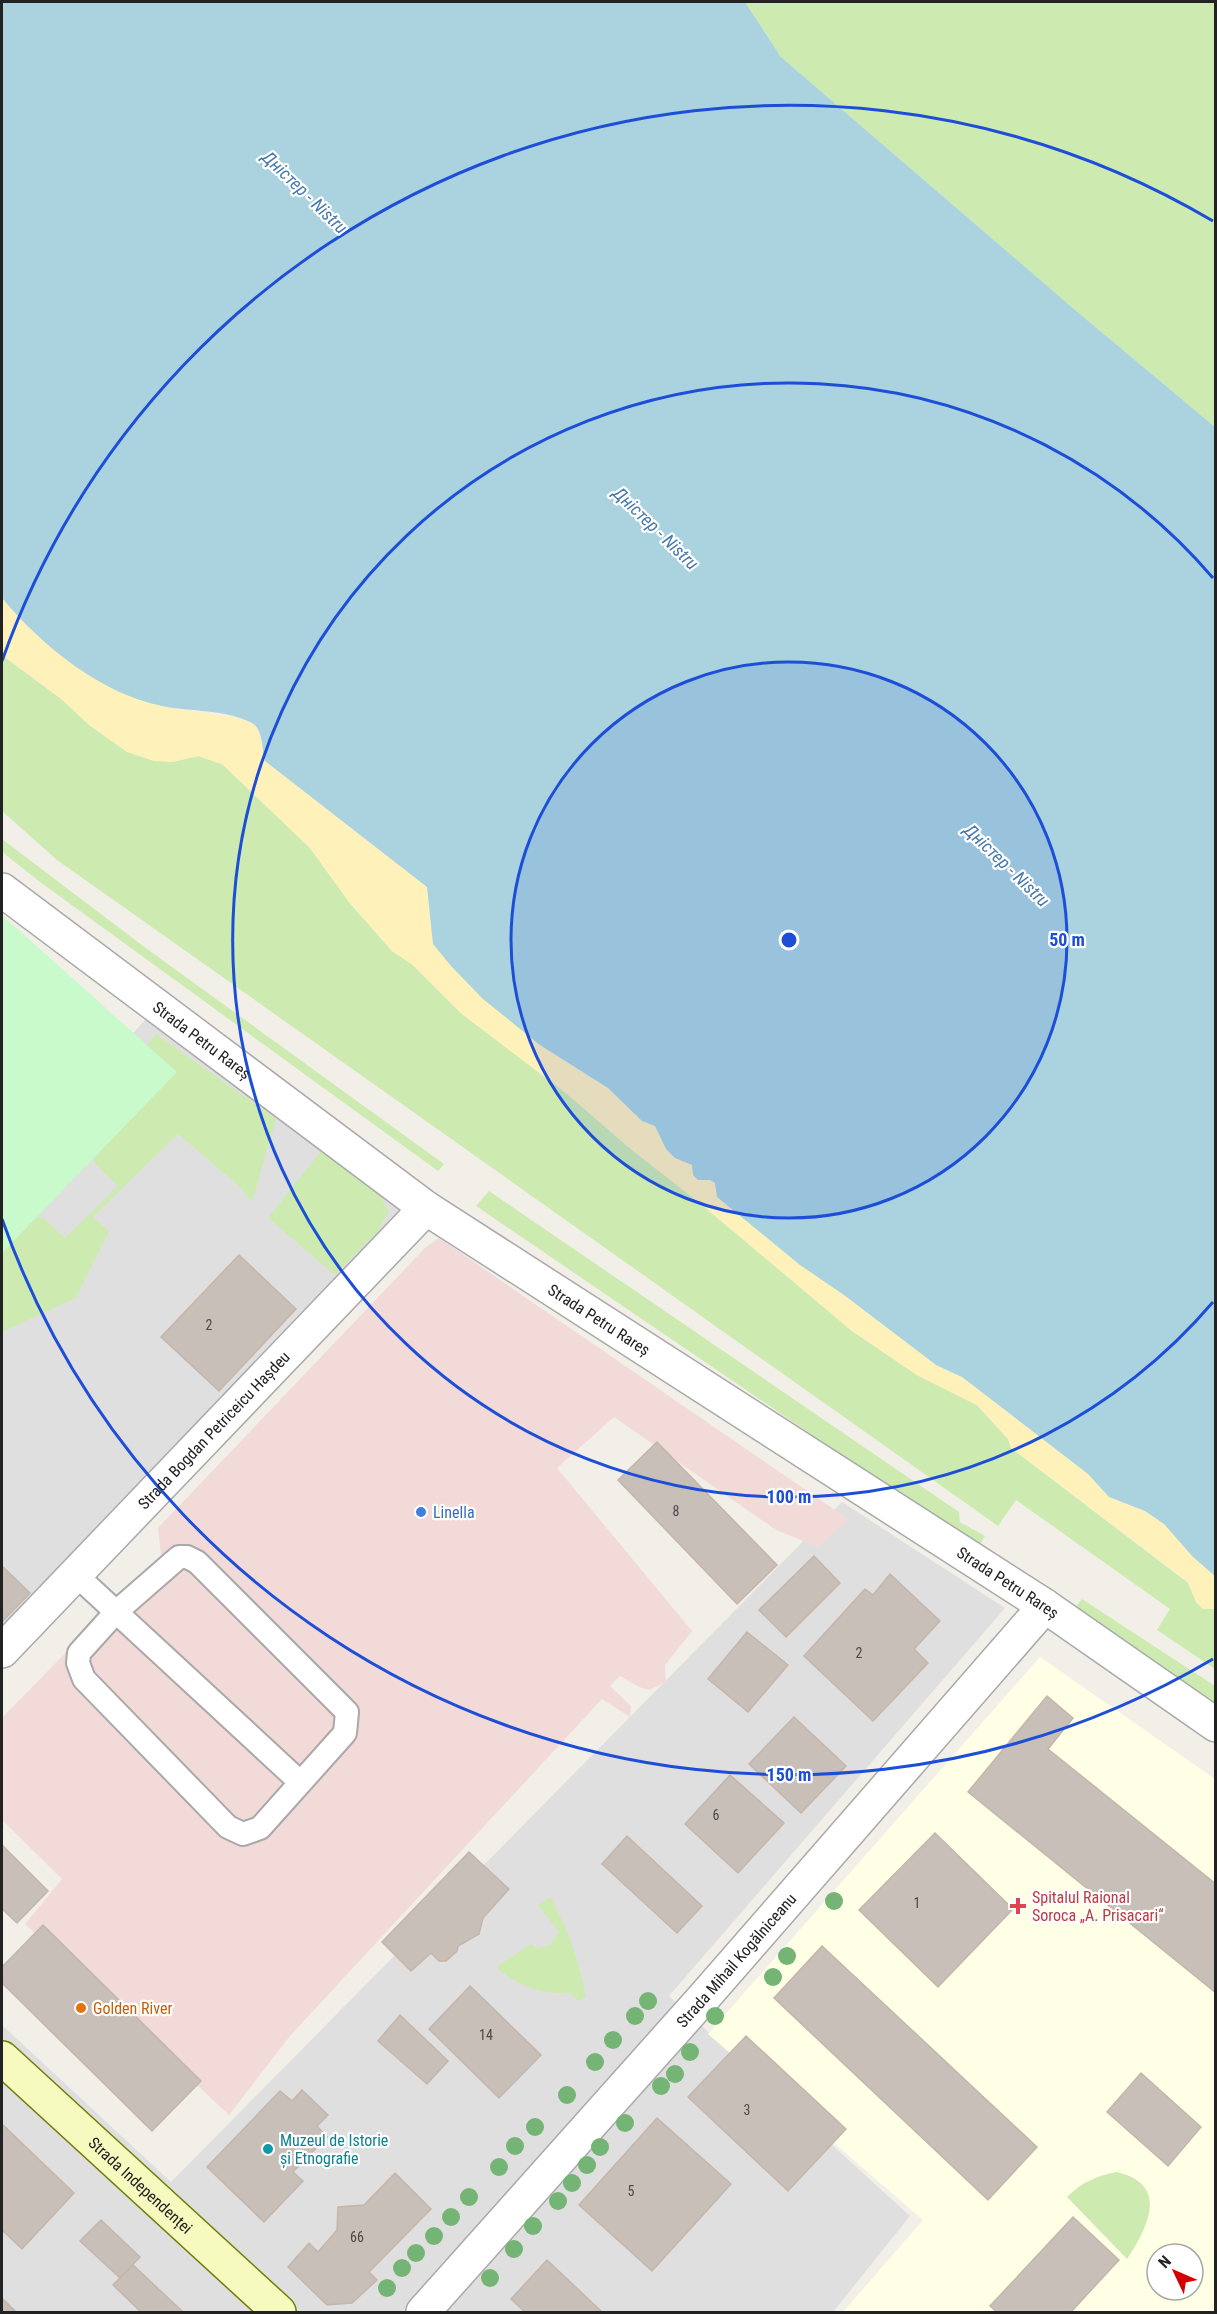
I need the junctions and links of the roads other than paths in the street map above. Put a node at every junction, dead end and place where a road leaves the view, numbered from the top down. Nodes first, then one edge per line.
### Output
1 (2, 890) edge
2 (426, 1208) junction
3 (75, 1574) junction
4 (1045, 1606) junction
5 (116, 1612) junction
6 (2, 1651) edge
7 (1215, 1725) edge
8 (300, 1782) junction
9 (2, 2058) edge
10 (279, 2313) edge
11 (423, 2313) edge

1 - 2 street, Strada Petru Rareș
2 - 3 street, Strada Bogdan Petriceicu Hașdeu
2 - 4 street, Strada Petru Rareș
3 - 5 lane
3 - 6 street, Strada Bogdan Petriceicu Hașdeu
4 - 7 street, Strada Petru Rareș
4 - 11 street, Strada Mihail Kogălniceanu
5 - 8 lane
5 - 8 lane
5 - 8 lane
9 - 10 main road, Strada Independenței

